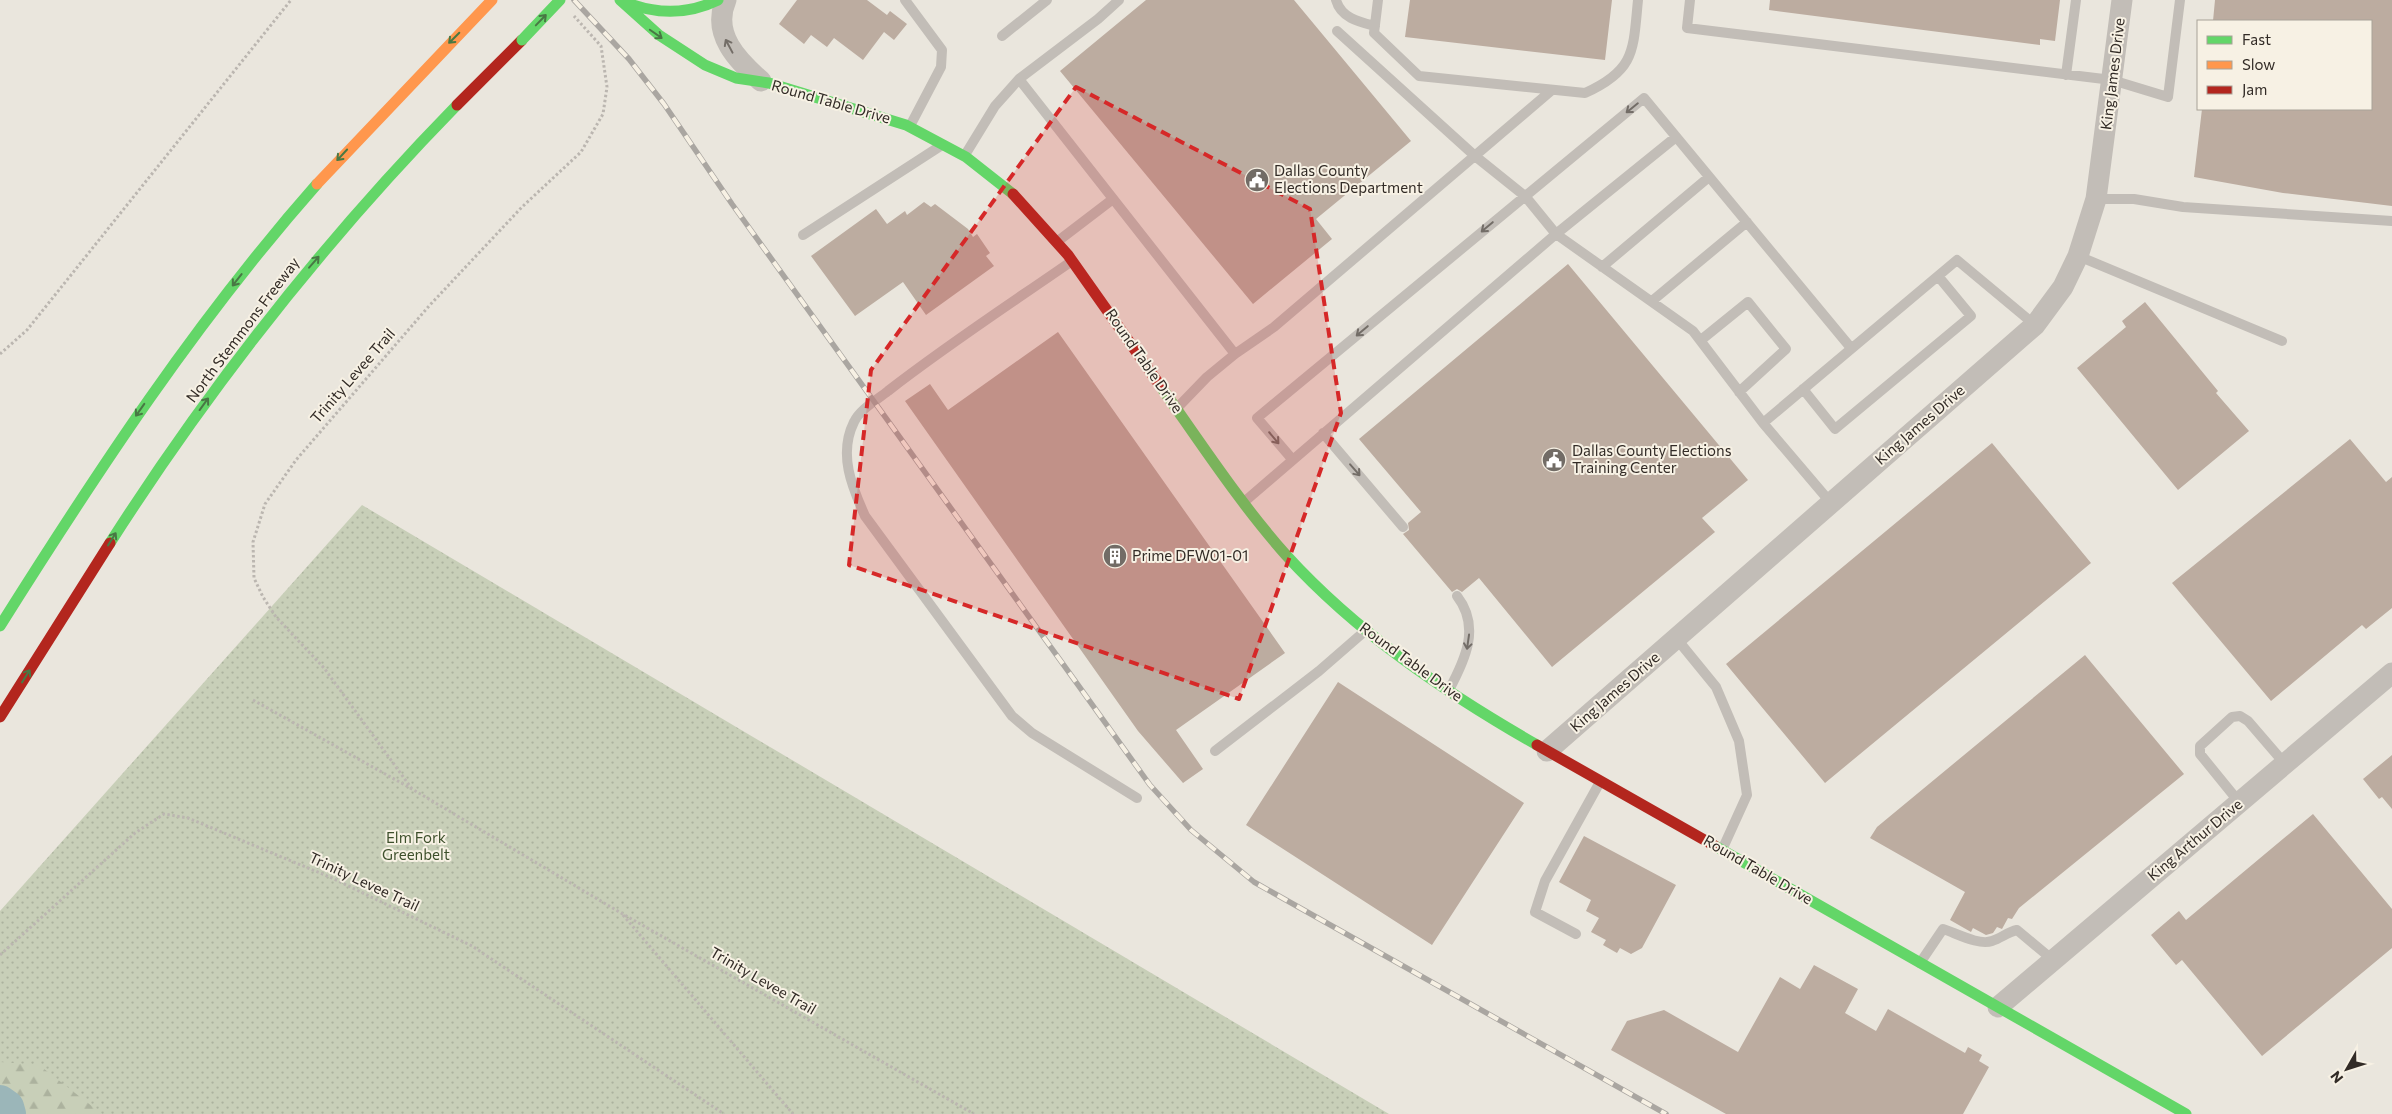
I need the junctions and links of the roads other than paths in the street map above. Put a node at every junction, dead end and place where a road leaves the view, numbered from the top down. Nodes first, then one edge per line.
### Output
1 (560, 0) edge
2 (621, 0) edge
3 (718, 0) edge
4 (726, 0) edge
5 (905, 0) edge
6 (1047, 0) edge
7 (1119, 0) edge
8 (1336, 0) edge
9 (1378, 0) edge
10 (1638, 0) edge
11 (1690, 0) edge
12 (2076, 0) edge
13 (2122, 0) edge
14 (2180, 0) edge
15 (490, 2) edge
16 (1375, 26) junction
17 (1337, 31) dead end
18 (1002, 36) dead end
19 (2066, 75) junction
20 (1019, 79) junction
21 (2112, 80) junction
22 (762, 81) junction
23 (1552, 90) junction
24 (910, 126) junction
25 (1676, 137) junction
26 (945, 144) junction
27 (965, 156) junction
28 (1475, 156) junction
29 (1709, 176) junction
30 (1525, 196) junction
31 (1113, 199) junction
32 (2096, 199) junction
33 (2392, 221) edge
34 (1747, 222) junction
35 (1556, 234) junction
36 (803, 235) dead end
37 (1058, 241) junction
38 (2078, 256) junction
39 (1073, 261) junction
40 (1602, 267) junction
41 (1938, 276) junction
42 (1652, 301) junction
43 (2035, 325) junction
44 (1701, 340) junction
45 (2282, 341) dead end
46 (1852, 348) junction
47 (1235, 354) junction
48 (1803, 389) junction
49 (1739, 392) junction
50 (1177, 407) junction
51 (1763, 423) junction
52 (1323, 433) junction
53 (1292, 459) junction
54 (1244, 502) junction
55 (1831, 503) junction
56 (1403, 527) dead end
57 (1457, 596) dead end
58 (0, 626) edge
59 (1365, 631) junction
60 (1676, 638) junction
61 (2392, 673) edge
62 (1448, 691) junction
63 (0, 718) edge
64 (1215, 751) dead end
65 (1547, 751) junction
66 (2284, 764) junction
67 (1600, 781) junction
68 (1138, 798) dead end
69 (2239, 802) junction
70 (1722, 850) junction
71 (1576, 934) dead end
72 (2053, 960) junction
73 (1920, 963) junction
74 (1998, 1007) junction
75 (2186, 1114) edge

63 -> 1 main road, North Stemmons Freeway, bridge
2 - 3 main road
2 -> 22 main road, Round Table Drive
22 -> 4 street, Round Table Drive
5 - 24 lane
6 - 18 lane
7 - 20 lane
8 - 16 lane
9 - 16 lane
10 - 23 lane
11 - 19 lane
12 - 19 lane
13 - 21 street, King James Drive
14 - 21 lane
15 -> 58 main road
16 - 23 lane
17 - 28 lane
19 - 21 lane
20 - 27 lane
20 - 31 lane
21 - 32 street, King James Drive
22 - 24 main road, Round Table Drive
23 - 28 lane
24 - 26 main road, Round Table Drive
25 - 29 lane
25 -> 30 lane
25 - 35 lane
26 - 27 main road, Round Table Drive
26 - 36 lane
27 - 37 main road, Round Table Drive
28 - 30 lane
28 - 47 lane
29 - 34 lane
29 - 40 lane
30 - 35 lane
30 -> 53 lane
31 - 37 lane
31 - 47 lane
32 - 33 lane
32 - 38 street, King James Drive
34 - 42 lane
34 - 46 lane
35 - 40 lane
35 - 52 lane
37 - 39 main road, Round Table Drive
38 - 43 street, King James Drive
38 - 45 lane
39 - 50 main road, Round Table Drive
39 - 68 lane
40 - 42 lane
41 - 43 lane
41 - 46 lane
41 - 48 lane
42 - 44 lane
43 - 55 street, King James Drive
44 - 49 lane
44 - 49 lane
46 - 48 lane
47 - 50 lane
48 - 51 lane
49 - 51 lane
50 - 54 main road, Round Table Drive
51 - 55 lane
52 - 53 lane
52 -> 56 lane
53 - 54 lane
54 - 59 main road, Round Table Drive
55 - 60 street, King James Drive
57 -> 62 lane
59 - 62 main road, Round Table Drive
59 - 64 lane
60 - 65 street, King James Drive
60 - 70 lane
61 - 66 street, King Arthur Drive
62 - 65 main road, Round Table Drive
65 - 67 main road, Round Table Drive
66 - 69 street, King Arthur Drive
66 - 69 lane
67 - 70 main road, Round Table Drive
67 - 71 lane
69 - 72 street, King Arthur Drive
70 - 73 main road, Round Table Drive
72 - 73 lane
72 - 74 street, King Arthur Drive
73 - 74 main road, Round Table Drive
74 - 75 main road, Round Table Drive

